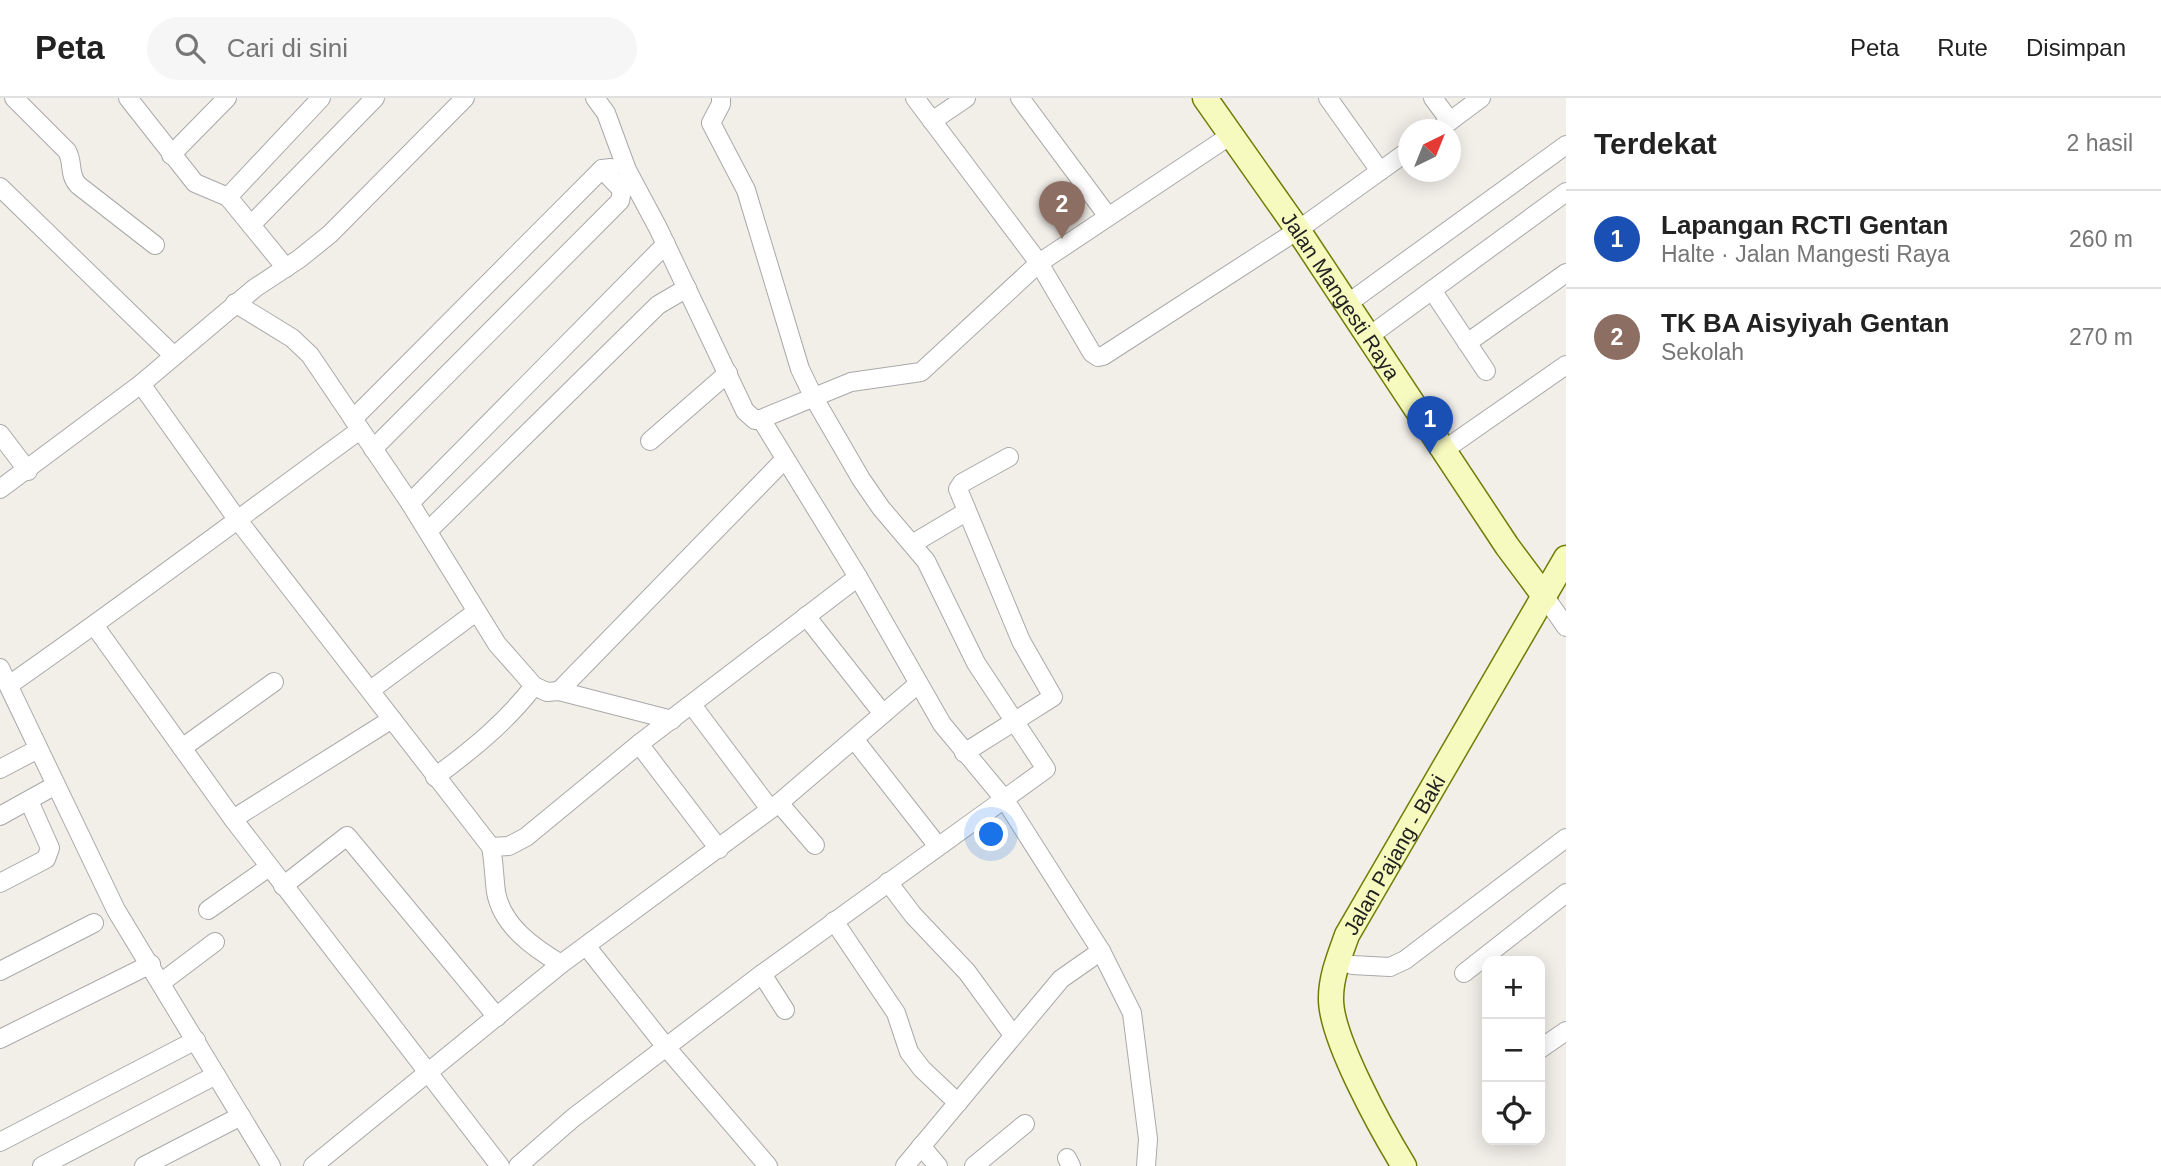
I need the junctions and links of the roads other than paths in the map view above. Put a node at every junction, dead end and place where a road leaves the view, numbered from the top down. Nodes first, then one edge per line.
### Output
1 (14, 98) edge
2 (227, 98) edge
3 (321, 98) edge
4 (375, 98) edge
5 (465, 98) edge
6 (595, 98) edge
7 (915, 98) edge
8 (967, 98) edge
9 (1020, 98) edge
10 (1205, 98) edge
11 (1328, 98) edge
12 (1433, 98) edge
13 (1481, 98) edge
14 (137, 102) edge
15 (718, 107) edge
16 (1442, 119) edge
17 (1452, 119) edge
18 (932, 121) junction
19 (1231, 135) junction
20 (1566, 145) edge
21 (171, 155) junction
22 (1398, 159) edge
23 (625, 166) junction
24 (602, 169) junction
25 (1380, 172) junction
26 (0, 187) edge
27 (1566, 192) edge
28 (228, 197) junction
29 (1107, 215) junction
30 (251, 225) junction
31 (1298, 230) junction
32 (666, 244) junction
33 (155, 245) dead end
34 (1039, 263) junction
35 (286, 268) junction
36 (1566, 273) edge
37 (687, 288) junction
38 (1432, 290) junction
39 (235, 303) junction
40 (1347, 304) junction
41 (1368, 337) junction
42 (1467, 343) junction
43 (174, 356) junction
44 (1566, 365) edge
45 (1486, 371) dead end
46 (728, 373) junction
47 (141, 384) junction
48 (814, 398) junction
49 (761, 419) junction
50 (357, 425) junction
51 (0, 434) edge
52 (650, 441) dead end
53 (373, 449) junction
54 (1444, 450) junction
55 (1009, 457) dead end
56 (785, 458) junction
57 (28, 471) junction
58 (0, 489) edge
59 (410, 503) junction
60 (966, 512) junction
61 (237, 519) junction
62 (428, 531) junction
63 (912, 544) junction
64 (1566, 558) edge
65 (858, 577) junction
66 (1545, 597) junction
67 (476, 612) junction
68 (806, 616) junction
69 (94, 625) junction
70 (1566, 627) edge
71 (0, 668) edge
72 (274, 682) dead end
73 (918, 684) junction
74 (9, 685) junction
75 (534, 686) junction
76 (372, 689) junction
77 (559, 691) junction
78 (692, 705) junction
79 (883, 713) junction
80 (392, 719) junction
81 (672, 720) junction
82 (1013, 721) junction
83 (853, 739) junction
84 (639, 744) junction
85 (182, 748) junction
86 (38, 749) junction
87 (964, 753) junction
88 (0, 769) edge
89 (435, 777) junction
90 (54, 786) junction
91 (1005, 800) junction
92 (29, 801) junction
93 (774, 806) junction
94 (0, 816) edge
95 (233, 819) junction
96 (1566, 838) edge
97 (815, 845) dead end
98 (937, 845) junction
99 (491, 847) junction
100 (719, 849) junction
101 (269, 867) junction
102 (888, 882) junction
103 (0, 883) edge
104 (283, 886) junction
105 (1566, 892) edge
106 (208, 910) dead end
107 (834, 921) junction
108 (94, 923) dead end
109 (215, 942) dead end
110 (587, 947) junction
111 (1101, 951) junction
112 (150, 964) junction
113 (561, 964) junction
114 (1344, 966) junction
115 (0, 971) edge
116 (1464, 973) dead end
117 (762, 974) junction
118 (162, 982) junction
119 (785, 1010) dead end
120 (497, 1017) junction
121 (1566, 1031) edge
122 (1013, 1035) junction
123 (0, 1039) edge
124 (196, 1040) junction
125 (1545, 1046) edge
126 (666, 1047) junction
127 (425, 1073) junction
128 (216, 1075) junction
129 (958, 1103) junction
130 (241, 1116) junction
131 (1025, 1124) dead end
132 (0, 1142) edge
133 (921, 1146) junction
134 (265, 1164) edge
135 (43, 1166) edge
136 (144, 1166) edge
137 (313, 1166) edge
138 (500, 1166) edge
139 (518, 1166) edge
140 (768, 1166) edge
141 (905, 1166) edge
142 (938, 1166) edge
143 (974, 1166) edge
144 (1146, 1166) edge
145 (1404, 1166) edge

1 - 33 street
2 - 21 street
3 - 28 street
4 - 30 street
5 - 35 street
6 - 23 street
7 - 18 street
8 - 18 street
9 - 29 street
10 - 19 main road, Jalan Mangesti Raya
11 - 25 street
12 - 16 street
13 - 17 street
14 - 21 street
15 - 48 street
18 - 34 street
19 - 29 street
19 - 31 main road, Jalan Mangesti Raya
20 - 40 street
21 - 28 street
22 - 25 street
23 - 24 street
23 - 32 street
24 - 50 street
24 - 53 street
25 - 31 street
26 - 43 street
27 - 38 street
28 - 30 street
29 - 34 street
30 - 35 street
31 - 34 street
31 - 40 main road, Jalan Mangesti Raya
32 - 37 street
32 - 59 street
34 - 48 street
35 - 39 street
36 - 42 street
37 - 46 street
37 - 62 street
38 - 41 street
38 - 42 street
39 - 43 street
39 - 50 street
40 - 41 main road, Jalan Mangesti Raya
41 - 54 main road, Jalan Mangesti Raya
42 - 45 street
43 - 47 street
44 - 54 street
46 - 49 street
46 - 52 street
47 - 57 street
47 - 61 street
48 - 49 street
48 - 63 street
49 - 56 street
50 - 53 street
50 - 61 street
51 - 57 street
53 - 59 street
54 - 66 main road, Jalan Mangesti Raya
55 - 60 street
56 - 65 street
56 - 77 street
57 - 58 street
59 - 62 street
60 - 63 street
60 - 82 street
61 - 69 street
61 - 76 street
62 - 67 street
63 - 82 street
64 - 66 main road, Jalan Pajang - Baki
65 - 68 street
65 - 73 street
66 - 70 street
66 - 114 main road, Jalan Pajang - Baki
67 - 75 street
67 - 76 street
68 - 78 street
68 - 79 street
69 - 74 street
69 - 85 street
71 - 74 street
72 - 85 street
73 - 79 street
73 - 87 street
74 - 86 street
75 - 77 street
75 - 89 street
76 - 80 street
77 - 81 street
78 - 81 street
78 - 93 street
79 - 83 street
80 - 89 street
80 - 95 street
81 - 84 street
82 - 87 street
82 - 91 street
83 - 93 street
83 - 98 street
84 - 99 street
84 - 100 street
85 - 95 street
86 - 88 street
86 - 90 street
87 - 91 street
89 - 99 street
90 - 92 street
90 - 112 street
91 - 98 street
91 - 111 street
92 - 94 street
92 - 103 street
93 - 97 street
93 - 100 street
95 - 101 street
96 - 114 street
98 - 102 street
99 - 113 street
100 - 110 street
101 - 104 street
101 - 106 street
102 - 107 street
102 - 122 street
104 - 120 street
104 - 127 street
105 - 116 street
107 - 117 street
107 - 129 street
108 - 115 street
109 - 118 street
110 - 113 street
110 - 126 street
111 - 122 street
111 - 144 street
112 - 118 street
112 - 123 street
113 - 120 street
114 - 145 main road, Jalan Pajang - Baki
117 - 119 street
117 - 126 street
118 - 124 street
120 - 127 street
121 - 125 street
122 - 129 street
124 - 128 street
124 - 132 street
126 - 139 street
126 - 140 street
127 - 137 street
127 - 138 street
128 - 130 street
128 - 135 street
129 - 133 street
130 - 134 street
130 - 136 street
131 - 143 street
133 - 141 street
133 - 142 street

